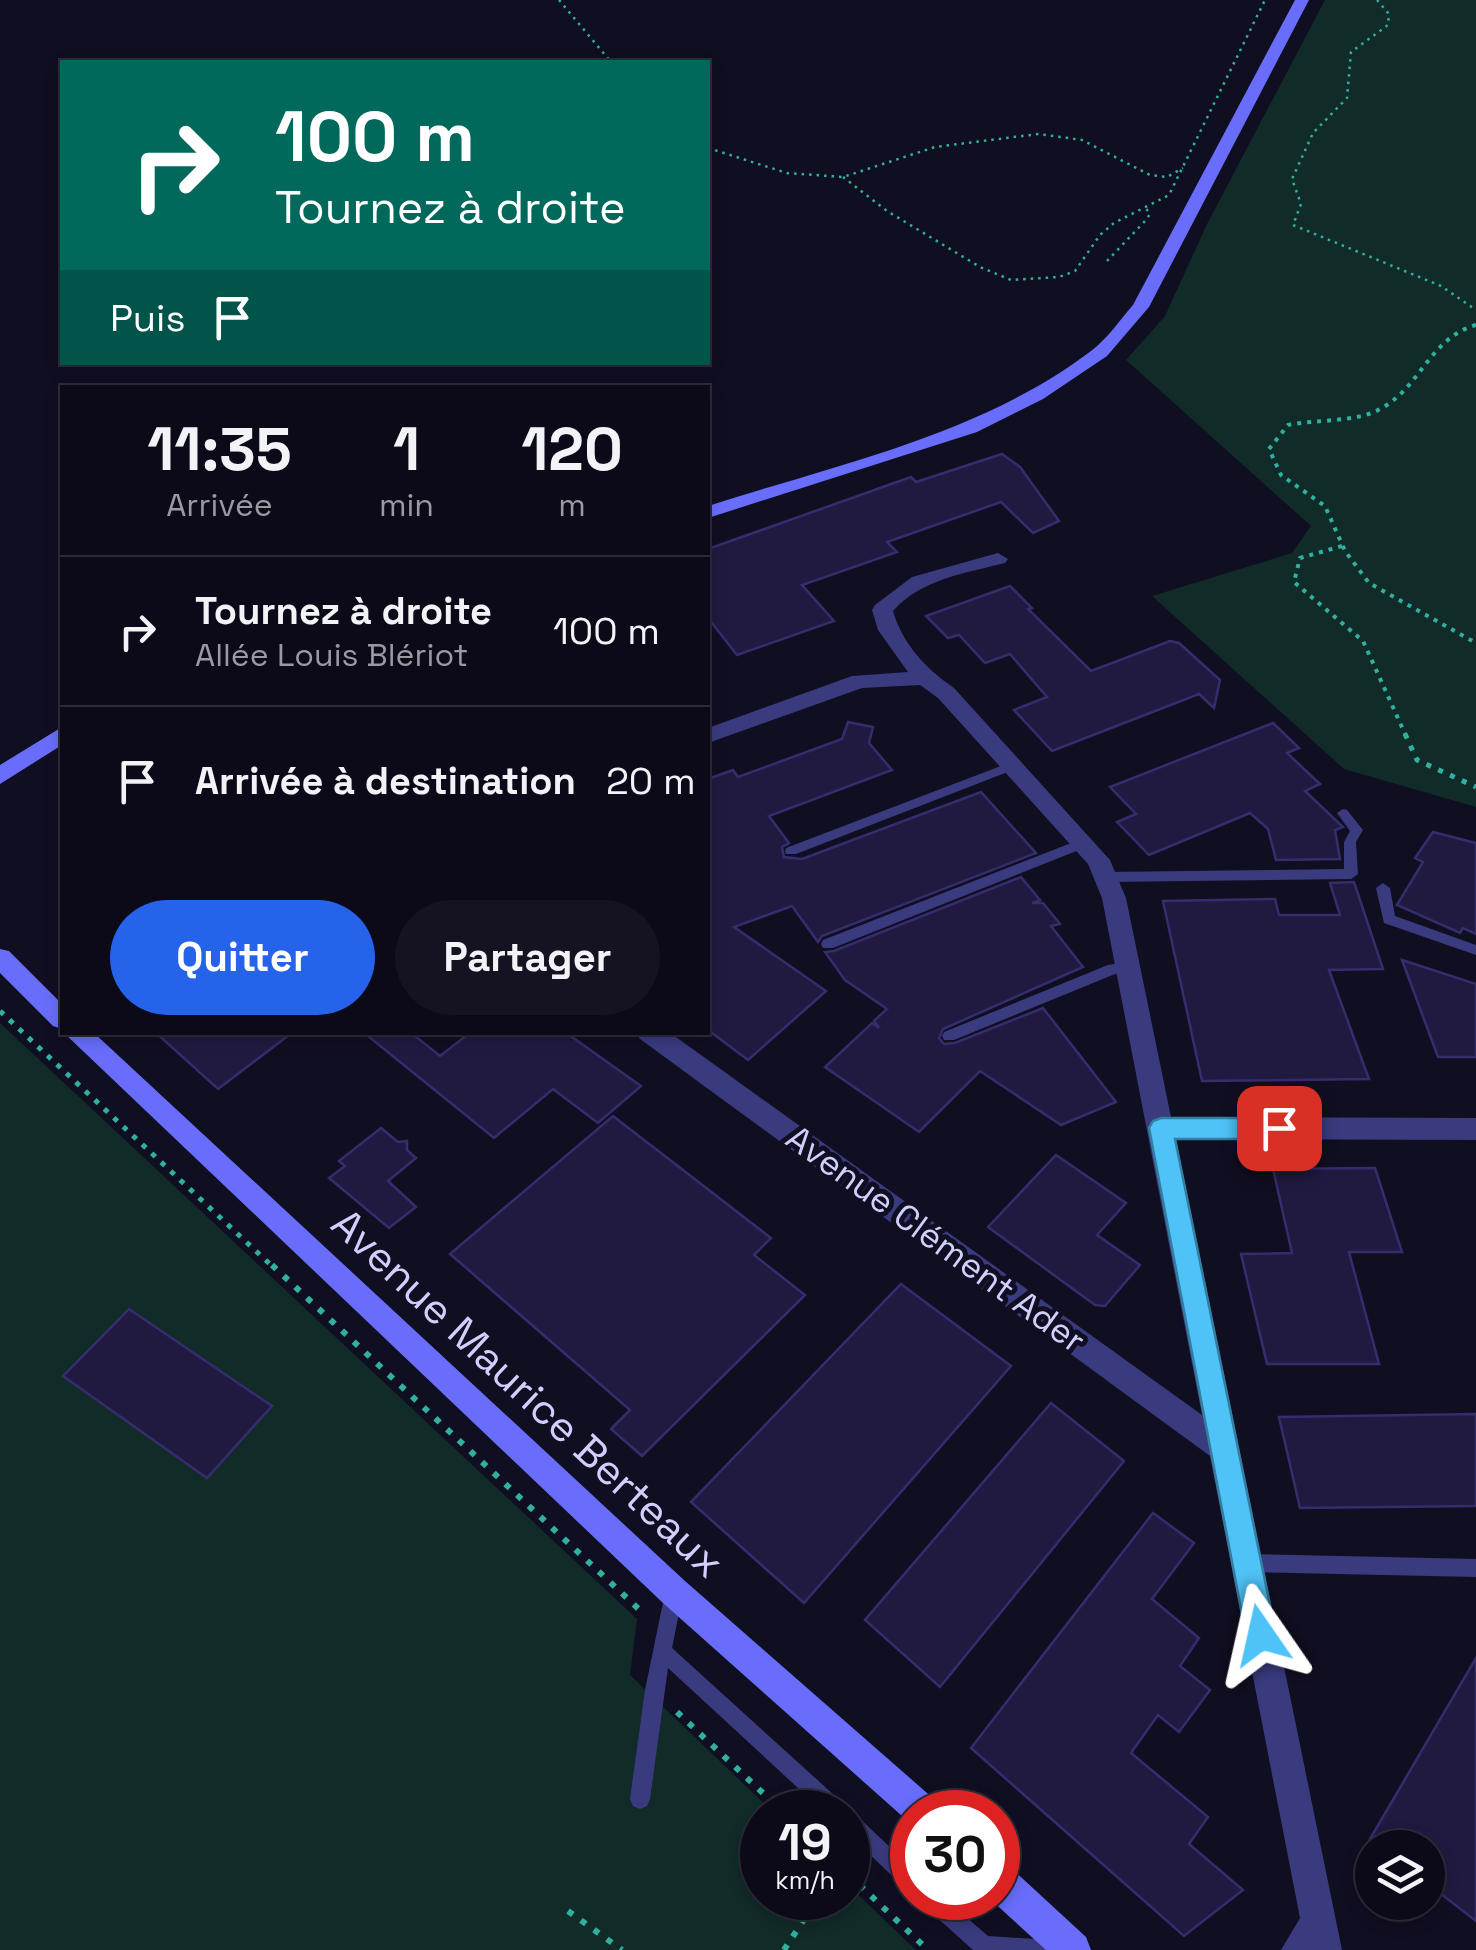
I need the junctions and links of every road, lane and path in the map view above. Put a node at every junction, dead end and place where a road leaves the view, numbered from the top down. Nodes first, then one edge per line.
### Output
1 (559, 0) edge
2 (1265, 0) edge
3 (1302, 0) edge
4 (1377, 0) edge
5 (608, 60) edge
6 (710, 149) edge
7 (1185, 167) junction
8 (844, 178) junction
9 (1145, 207) junction
10 (1107, 261) dead end
11 (1476, 310) edge
12 (1476, 325) edge
13 (710, 511) edge
14 (1342, 546) junction
15 (998, 559) dead end
16 (1476, 643) edge
17 (924, 678) junction
18 (710, 735) edge
19 (60, 736) edge
20 (1014, 765) junction
21 (0, 776) edge
22 (1476, 787) edge
23 (1343, 813) dead end
24 (1084, 843) junction
25 (790, 851) dead end
26 (1107, 877) junction
27 (1383, 888) dead end
28 (828, 944) dead end
29 (1476, 950) edge
30 (0, 958) edge
31 (1128, 967) junction
32 (0, 1012) edge
33 (60, 1017) edge
34 (79, 1035) edge
35 (653, 1035) edge
36 (949, 1036) dead end
37 (1161, 1128) junction
38 (1476, 1129) edge
39 (1222, 1447) junction
40 (1246, 1563) junction
41 (1476, 1568) edge
42 (674, 1592) junction
43 (644, 1626) dead end
44 (661, 1650) junction
45 (654, 1690) junction
46 (760, 1790) edge
47 (814, 1790) edge
48 (898, 1790) edge
49 (640, 1799) dead end
50 (870, 1842) edge
51 (890, 1860) edge
52 (870, 1895) edge
53 (1020, 1901) edge
54 (568, 1911) dead end
55 (804, 1920) edge
56 (955, 1920) edge
57 (1314, 1941) edge
58 (622, 1950) edge
59 (784, 1950) edge
60 (928, 1950) edge
61 (1050, 1950) edge
62 (1073, 1950) edge

1 - 5 path
2 - 7 path
3 - 13 main road
4 - 11 path
6 - 8 path
7 - 8 path
7 - 9 path
8 - 9 path
9 - 10 path
12 - 14 path
14 - 16 path
14 - 22 path
15 - 17 street
17 - 18 street
17 - 20 street
19 - 21 main road
20 - 24 street
20 - 25 lane
23 - 26 lane
24 - 26 street
24 - 28 lane
26 - 31 street
27 - 29 lane
30 - 33 main road
31 - 36 lane
31 - 37 street
32 - 43 path
34 - 42 main road, Avenue Maurice Berteaux
35 - 39 street, Avenue Clément Ader
37 - 38 street
37 - 39 street
39 - 40 street
40 - 41 lane
40 - 57 street
42 - 44 lane
42 - 48 main road, Avenue Maurice Berteaux
44 - 45 lane
44 - 47 lane
45 - 46 path
45 - 49 lane
50 - 51 lane
52 - 60 path
53 - 62 main road
54 - 58 path
55 - 59 path
56 - 61 lane

